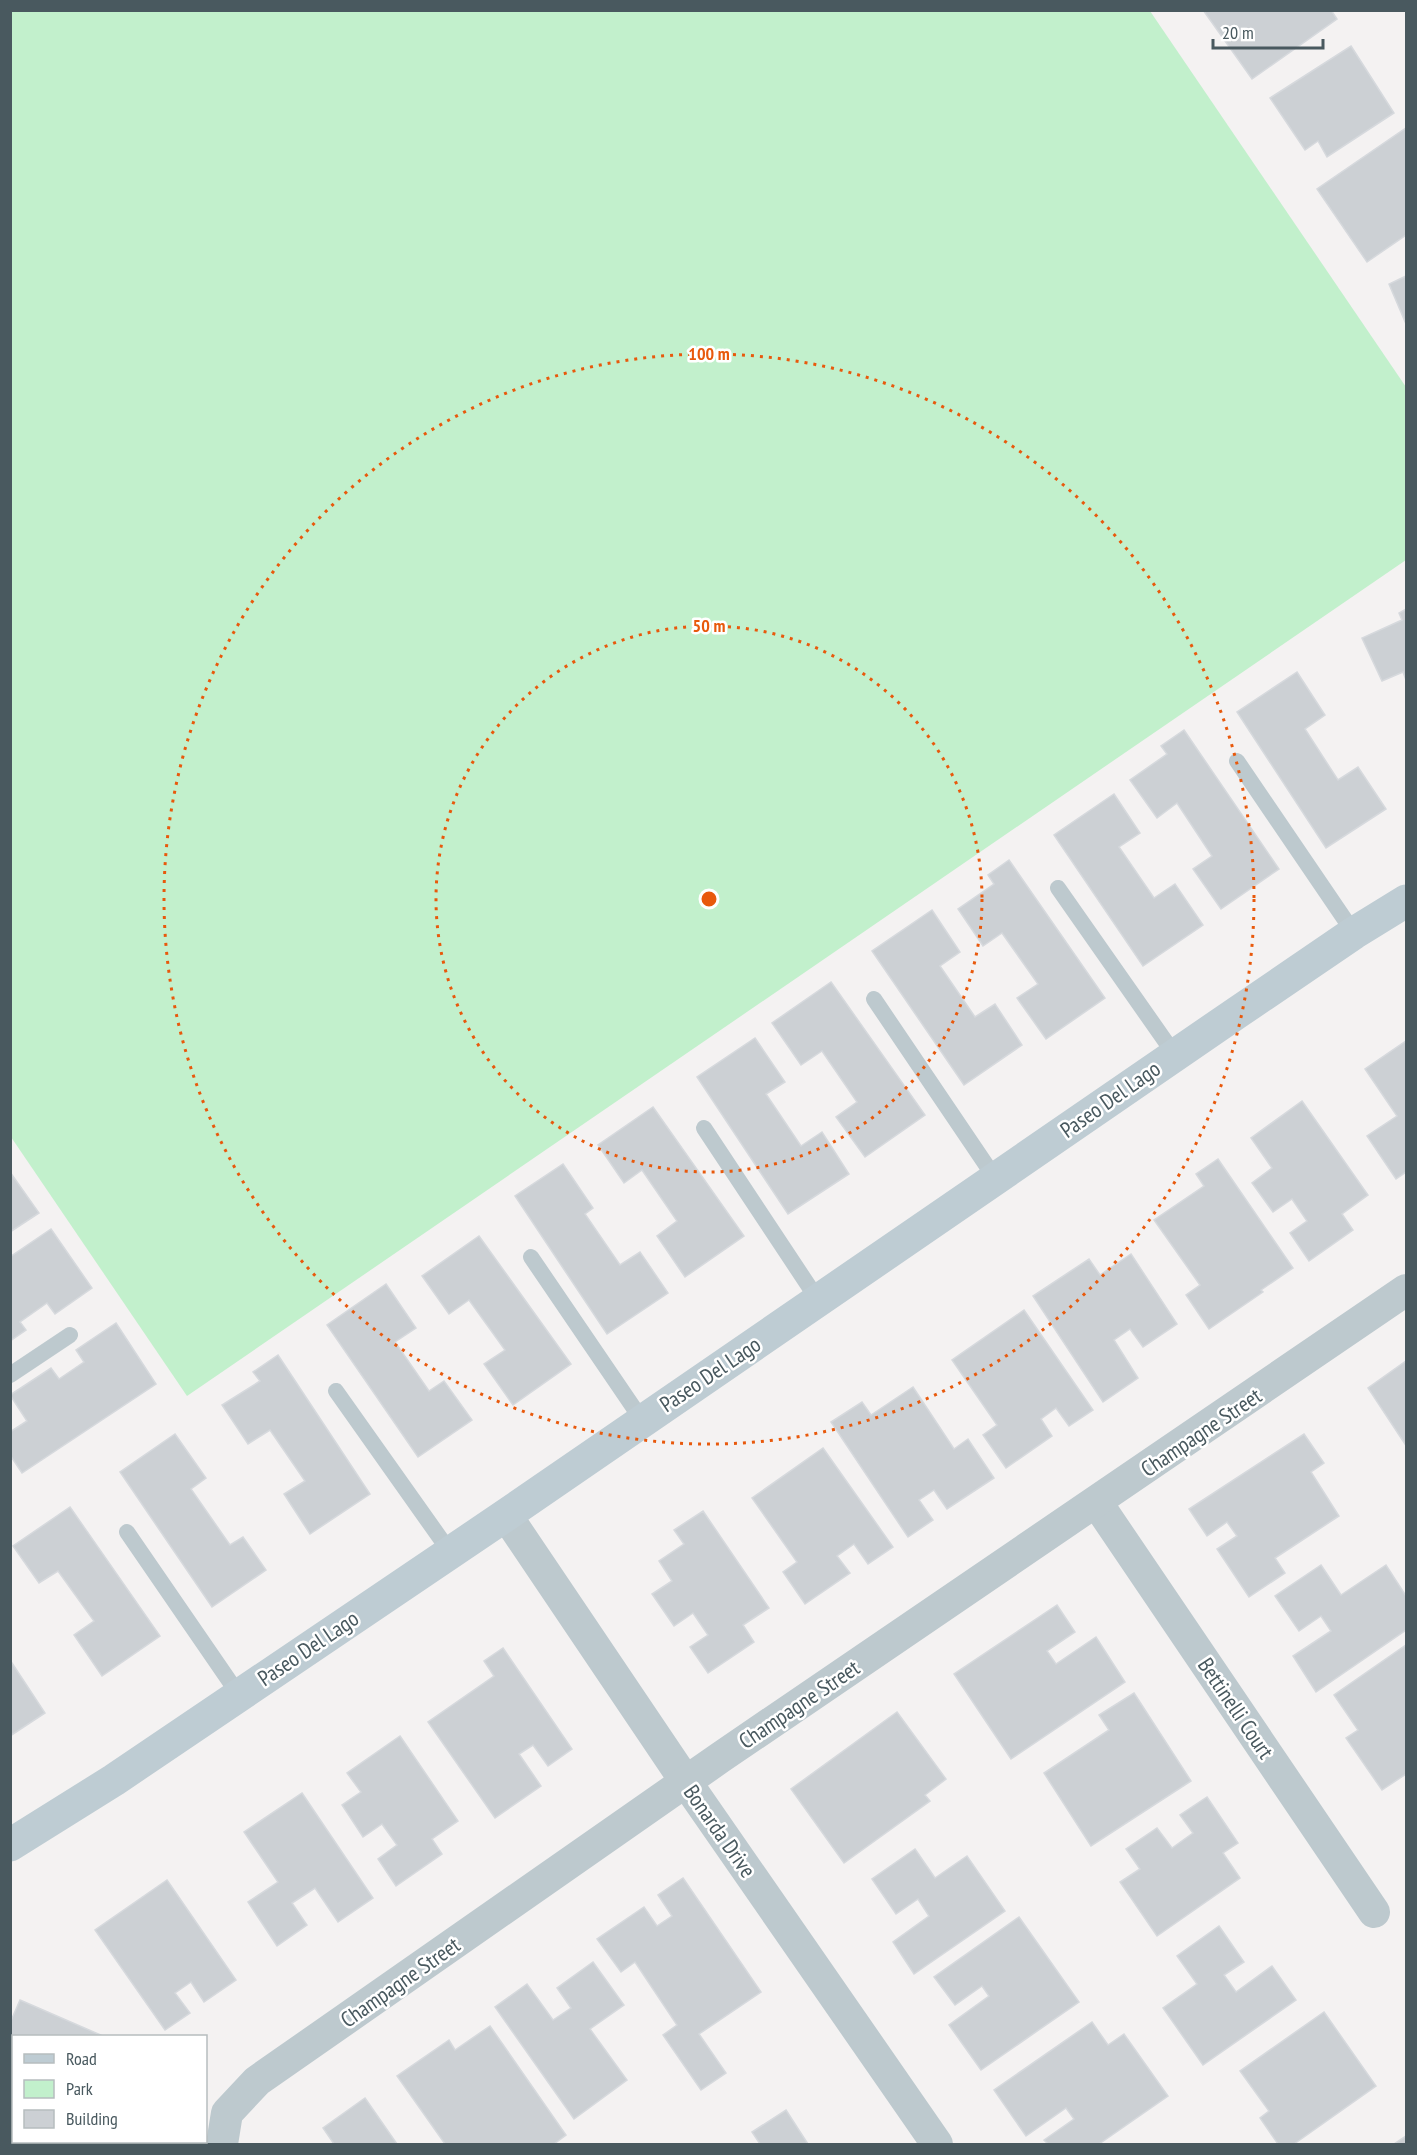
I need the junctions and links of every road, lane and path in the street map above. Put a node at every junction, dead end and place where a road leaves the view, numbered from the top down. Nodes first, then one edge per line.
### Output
1 (1236, 761) dead end
2 (1058, 888) dead end
3 (1407, 901) edge
4 (1354, 933) junction
5 (874, 999) dead end
6 (1175, 1055) junction
7 (704, 1128) dead end
8 (995, 1178) junction
9 (531, 1257) dead end
10 (1407, 1290) edge
11 (818, 1300) junction
12 (70, 1335) dead end
13 (10, 1375) edge
14 (336, 1391) dead end
15 (642, 1420) junction
16 (1097, 1503) junction
17 (506, 1515) junction
18 (126, 1532) dead end
19 (450, 1552) junction
20 (239, 1695) junction
21 (686, 1782) junction
22 (12, 1840) edge
23 (1374, 1912) dead end
24 (222, 2145) edge
25 (937, 2145) edge

1 - 4 lane
2 - 6 lane
3 - 4 street, Paseo Del Lago
4 - 6 street, Paseo Del Lago
5 - 8 lane
6 - 8 street, Paseo Del Lago
7 - 11 lane
8 - 11 street, Paseo Del Lago
9 - 15 lane
10 - 16 street, Champagne Street
11 - 15 street, Paseo Del Lago
12 - 13 lane
14 - 19 lane
15 - 17 street, Paseo Del Lago
16 - 21 street, Champagne Street
16 - 23 street, Bettinelli Court
17 - 19 street, Paseo Del Lago
17 - 21 street, Bonarda Drive
18 - 20 lane
19 - 20 street, Paseo Del Lago
20 - 22 street, Paseo Del Lago
21 - 24 street, Champagne Street
21 - 25 street, Bonarda Drive

